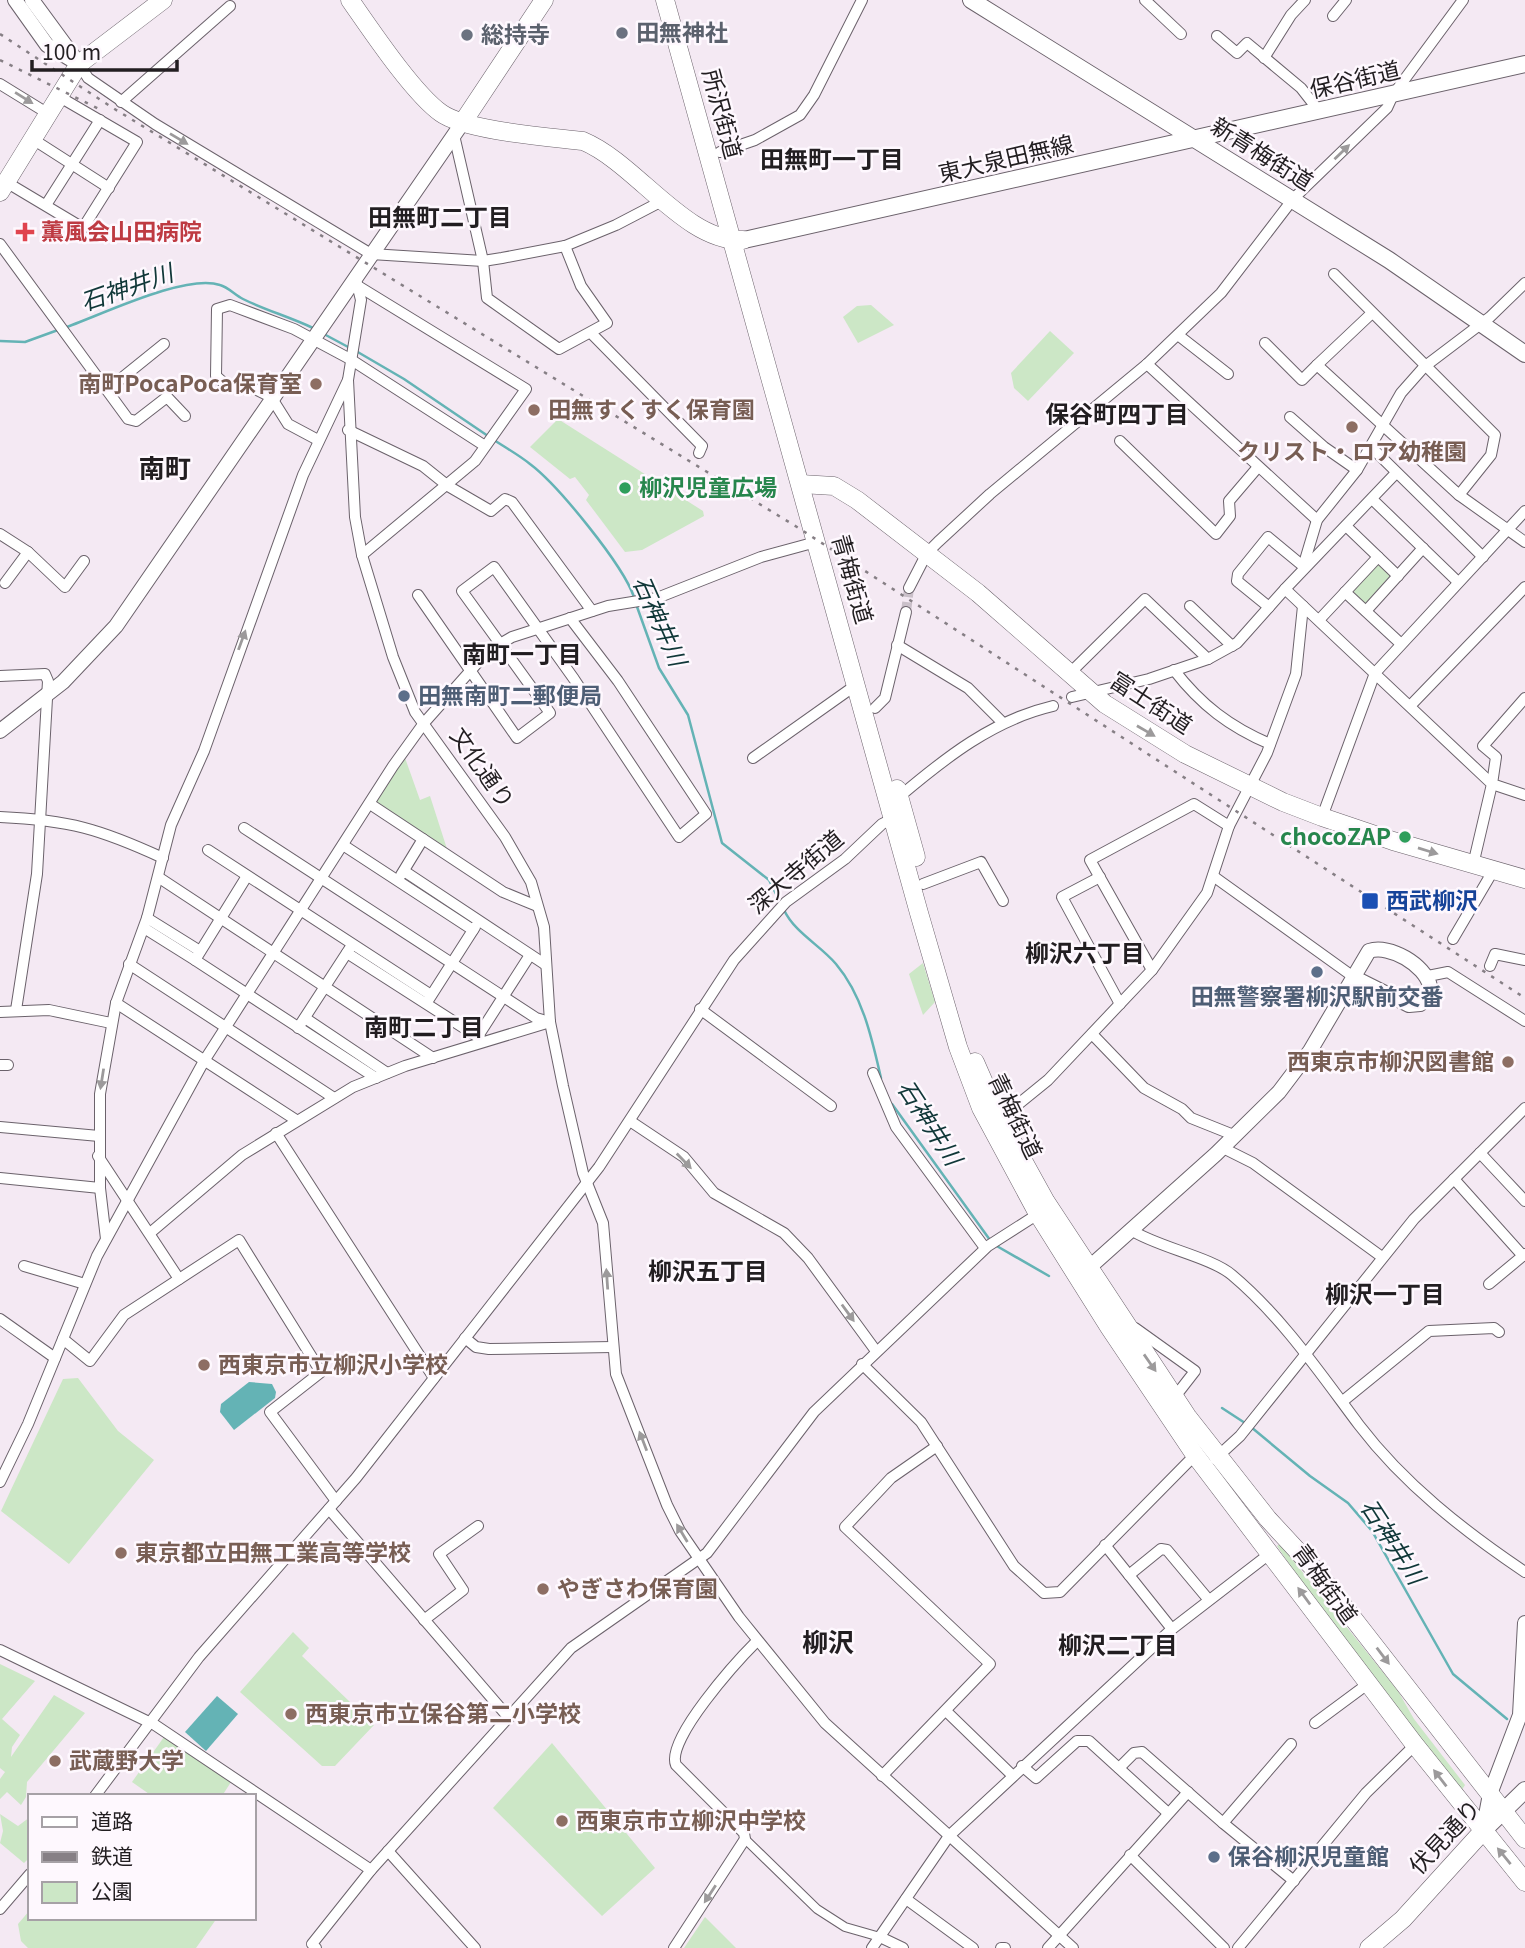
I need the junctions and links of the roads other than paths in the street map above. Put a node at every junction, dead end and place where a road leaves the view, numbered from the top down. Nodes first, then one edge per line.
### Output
1 (15, 0) edge
2 (32, 0) edge
3 (163, 0) edge
4 (350, 0) edge
5 (544, 0) edge
6 (666, 0) edge
7 (677, 0) edge
8 (862, 0) edge
9 (971, 0) edge
10 (1145, 0) edge
11 (1305, 0) edge
12 (1346, 0) edge
13 (1463, 0) edge
14 (229, 6) dead end
15 (1333, 16) dead end
16 (1181, 34) dead end
17 (1217, 36) dead end
18 (1264, 58) junction
19 (79, 64) junction
20 (1525, 64) edge
21 (0, 84) edge
22 (1394, 94) junction
23 (58, 96) junction
24 (121, 102) junction
25 (1319, 111) junction
26 (47, 113) junction
27 (100, 120) junction
28 (459, 129) junction
29 (31, 138) junction
30 (1196, 139) junction
31 (720, 152) junction
32 (72, 164) junction
33 (3, 187) edge
34 (108, 188) junction
35 (1293, 199) junction
36 (664, 200) junction
37 (46, 205) junction
38 (738, 240) junction
39 (0, 244) edge
40 (565, 246) junction
41 (372, 254) junction
42 (483, 261) junction
43 (1334, 274) dead end
44 (357, 281) junction
45 (1525, 283) edge
46 (1372, 313) junction
47 (1481, 323) junction
48 (590, 333) junction
49 (1178, 335) junction
50 (312, 338) junction
51 (1265, 343) dead end
52 (164, 344) dead end
53 (351, 354) junction
54 (1525, 354) edge
55 (1147, 364) junction
56 (1317, 365) junction
57 (1424, 367) junction
58 (1228, 374) dead end
59 (348, 380) junction
60 (107, 390) junction
61 (271, 397) junction
62 (185, 416) dead end
63 (1290, 417) dead end
64 (1382, 426) junction
65 (348, 430) junction
66 (317, 440) junction
67 (1119, 441) dead end
68 (485, 446) junction
69 (1371, 447) junction
70 (699, 453) dead end
71 (1258, 467) junction
72 (1357, 470) junction
73 (1396, 473) junction
74 (807, 484) junction
75 (448, 486) junction
76 (1459, 495) junction
77 (1372, 499) junction
78 (1525, 511) edge
79 (1317, 520) junction
80 (1346, 526) junction
81 (1508, 532) junction
82 (0, 534) edge
83 (816, 542) junction
84 (1525, 542) edge
85 (1423, 548) junction
86 (28, 552) junction
87 (927, 553) junction
88 (362, 555) junction
89 (1378, 557) junction
90 (1483, 557) junction
91 (84, 561) dead end
92 (1303, 568) junction
93 (1398, 576) junction
94 (1458, 582) junction
95 (5, 583) dead end
96 (1525, 587) edge
97 (909, 588) tunnel mouth
98 (1285, 589) junction
99 (1345, 592) junction
100 (418, 595) dead end
101 (1190, 606) dead end
102 (1303, 606) junction
103 (1269, 607) junction
104 (592, 611) junction
105 (1366, 611) junction
106 (906, 612) tunnel mouth
107 (570, 618) junction
108 (1319, 620) junction
109 (536, 629) junction
110 (1400, 643) junction
111 (500, 644) junction
112 (897, 645) junction
113 (1232, 646) junction
114 (1208, 659) junction
115 (1174, 670) junction
116 (470, 671) junction
117 (1375, 673) junction
118 (1069, 674) junction
119 (0, 676) edge
120 (856, 685) junction
121 (1090, 692) junction
122 (48, 693) junction
123 (1072, 697) dead end
124 (1525, 698) edge
125 (1052, 706) dead end
126 (1410, 706) junction
127 (875, 708) junction
128 (424, 723) junction
129 (1003, 723) junction
130 (0, 731) edge
131 (1270, 744) junction
132 (753, 758) dead end
133 (1492, 783) junction
134 (1250, 784) junction
135 (1525, 795) edge
136 (899, 797) junction
137 (370, 804) junction
138 (898, 816) junction
139 (0, 817) edge
140 (1322, 817) junction
141 (41, 819) junction
142 (1229, 826) junction
143 (244, 828) dead end
144 (423, 839) junction
145 (343, 845) junction
146 (208, 850) dead end
147 (163, 858) junction
148 (1473, 865) junction
149 (1493, 871) junction
150 (247, 876) junction
151 (400, 876) junction
152 (1213, 876) junction
153 (158, 877) junction
154 (1100, 877) junction
155 (321, 878) junction
156 (1525, 879) edge
157 (923, 884) junction
158 (1003, 901) dead end
159 (537, 906) junction
160 (300, 911) junction
161 (220, 917) junction
162 (146, 923) junction
163 (476, 925) junction
164 (1453, 939) dead end
165 (350, 949) junction
166 (274, 953) junction
167 (197, 955) junction
168 (530, 955) junction
169 (1525, 960) edge
170 (452, 962) junction
171 (129, 964) junction
172 (546, 965) junction
173 (1490, 966) dead end
174 (1152, 970) junction
175 (1427, 976) junction
176 (1355, 978) junction
177 (325, 986) junction
178 (247, 995) junction
179 (505, 996) junction
180 (428, 1000) junction
181 (116, 1003) junction
182 (1120, 1004) junction
183 (700, 1009) junction
184 (16, 1010) junction
185 (0, 1012) edge
186 (550, 1021) junction
187 (1525, 1021) edge
188 (111, 1023) junction
189 (301, 1023) junction
190 (226, 1026) junction
191 (1092, 1034) junction
192 (478, 1041) junction
193 (433, 1058) junction
194 (204, 1060) junction
195 (387, 1073) junction
196 (873, 1073) dead end
197 (376, 1078) junction
198 (334, 1098) junction
199 (831, 1106) dead end
200 (1524, 1111) edge
201 (1000, 1119) junction
202 (296, 1120) junction
203 (630, 1121) junction
204 (0, 1126) edge
205 (276, 1133) junction
206 (99, 1136) junction
207 (1236, 1136) junction
208 (1223, 1148) junction
209 (1480, 1153) junction
210 (98, 1156) junction
211 (0, 1178) edge
212 (1454, 1179) junction
213 (587, 1182) junction
214 (100, 1188) junction
215 (128, 1200) junction
216 (1525, 1201) edge
217 (1038, 1214) junction
218 (1131, 1230) junction
219 (150, 1233) junction
220 (106, 1239) junction
221 (986, 1247) junction
222 (1524, 1255) edge
223 (1382, 1257) junction
224 (23, 1266) dead end
225 (1084, 1273) junction
226 (179, 1279) junction
227 (85, 1284) junction
228 (1489, 1284) dead end
229 (0, 1319) edge
230 (1121, 1319) junction
231 (1499, 1332) dead end
232 (465, 1338) junction
233 (63, 1339) junction
234 (613, 1347) junction
235 (876, 1351) junction
236 (1305, 1354) junction
237 (55, 1358) junction
238 (862, 1364) junction
239 (434, 1378) junction
240 (1178, 1393) junction
241 (1343, 1401) junction
242 (937, 1446) junction
243 (1206, 1459) junction
244 (3, 1468) edge
245 (0, 1482) edge
246 (332, 1505) junction
247 (478, 1526) dead end
248 (1105, 1545) junction
249 (1272, 1552) junction
250 (699, 1560) junction
251 (1525, 1572) edge
252 (1129, 1576) junction
253 (1208, 1599) junction
254 (424, 1620) junction
255 (1525, 1626) edge
256 (1172, 1629) junction
257 (757, 1641) junction
258 (0, 1650) edge
259 (1369, 1683) junction
260 (946, 1710) junction
261 (509, 1718) junction
262 (1315, 1723) dead end
263 (148, 1724) junction
264 (1291, 1744) dead end
265 (1415, 1745) junction
266 (1023, 1766) junction
267 (1119, 1768) junction
268 (882, 1776) junction
269 (1013, 1776) junction
270 (1525, 1790) edge
271 (1188, 1792) junction
272 (96, 1794) edge
273 (1490, 1794) junction
274 (1503, 1811) junction
275 (1168, 1813) junction
276 (1223, 1823) junction
277 (1483, 1831) junction
278 (949, 1836) junction
279 (745, 1839) junction
280 (1525, 1839) edge
281 (388, 1850) junction
282 (1130, 1855) junction
283 (371, 1870) junction
284 (28, 1876) edge
285 (1294, 1881) junction
286 (1525, 1882) edge
287 (906, 1899) junction
288 (0, 1909) edge
289 (1403, 1919) junction
290 (1059, 1935) junction
291 (880, 1937) junction
292 (316, 1948) edge
293 (475, 1948) edge
294 (674, 1948) edge
295 (872, 1948) edge
296 (902, 1948) edge
297 (974, 1948) edge
298 (1048, 1948) edge
299 (1073, 1948) edge
300 (1224, 1948) edge
301 (1238, 1948) edge
302 (1369, 1948) edge
303 (1385, 1948) edge

1 - 19 street
2 - 19 street
3 - 19 main road
4 - 28 main road
5 - 28 main road
6 - 38 main road, 所沢街道
7 - 31 main road, 所沢街道
8 - 31 street
9 - 30 main road, 新青梅街道
10 - 16 street
11 - 18 street
12 - 15 street
13 - 22 street
14 - 24 street
17 - 18 street
18 - 25 street
19 - 23 main road
19 - 24 street
20 - 22 main road, 保谷街道
21 -> 26 street
22 - 25 main road, 保谷街道
35 -> 22 street
23 - 26 main road
23 - 27 street
24 -> 41 street
25 - 30 main road, 保谷街道
26 - 29 main road
27 - 32 street
27 - 34 street
28 - 36 main road
28 - 41 street
28 - 42 street
29 - 32 street
29 - 33 main road
30 - 35 main road, 新青梅街道
30 - 38 main road, 東大泉田無線
31 - 38 main road, 所沢街道
32 - 34 street
32 - 37 street
33 - 37 street
34 - 37 street
35 - 47 main road, 新青梅街道
35 - 49 street
36 - 38 main road
36 - 40 street
38 - 74 main road, 青梅街道
39 - 60 street
40 - 42 street
40 - 48 street
41 - 42 street
41 - 44 street
42 - 48 street
43 - 46 street
44 - 50 street
44 - 53 street, 文化通り
44 - 68 street
45 - 47 street
46 - 56 street
46 - 57 street
47 - 54 main road, 新青梅街道
47 - 57 street
48 - 70 street
49 - 55 street
49 - 58 street
50 - 53 street
50 - 61 street
50 - 61 street
51 - 56 street
52 - 60 street
53 - 59 street, 文化通り
53 - 68 street
55 - 71 street
55 - 87 street
56 - 64 street
57 - 64 street
57 - 76 street
59 - 65 street, 文化通り
59 - 66 street
60 - 62 street
61 - 66 street
61 - 122 street
63 - 72 street
64 - 69 street
64 - 76 street
65 - 75 street
65 - 88 street, 文化通り
147 -> 66 street
67 - 71 street
68 - 75 street
69 - 72 street
69 - 73 street
71 - 79 street
72 - 79 street
73 - 77 street
73 - 90 street
74 - 83 main road, 青梅街道
74 - 87 main road, 富士街道
74 - 127 main road, 青梅街道
75 - 88 street
75 - 104 street
76 - 81 street
77 - 80 street
77 - 85 street
78 - 81 street
79 - 92 street
80 - 89 street
80 - 92 street
81 - 84 street
81 - 90 street
82 - 86 street
83 - 104 street
83 - 120 main road, 青梅街道
85 - 93 street
85 - 94 street
86 - 91 street
86 - 95 street
87 - 97 street
87 - 118 main road, 富士街道
88 - 128 street, 文化通り
89 - 93 street
89 - 99 street
90 - 94 street
92 - 98 street
92 - 103 street
93 - 105 street
94 - 110 street
96 - 126 street
98 - 102 street
98 - 103 street
99 - 105 street
99 - 108 street
100 - 116 street
101 - 113 street
102 - 108 street
102 - 131 street
103 - 113 street
104 - 107 street
105 - 110 street
106 - 112 street
107 - 109 street
107 - 109 street
108 - 117 street
109 - 111 street
109 - 111 street
110 - 117 street
111 - 116 street
111 - 116 street
112 - 127 street
112 - 129 street
113 - 114 street
114 - 115 street
114 - 118 street
115 - 121 street
115 - 131 street
116 - 128 street
117 - 126 street
117 - 140 street
118 - 121 main road, 富士街道
119 - 122 street
120 - 132 street
120 - 138 main road, 青梅街道
121 - 123 street
121 -> 134 main road, 富士街道
122 - 130 street
122 - 141 street
124 - 133 street
125 - 129 street
126 - 133 street
127 - 136 main road, 青梅街道
128 - 137 street
128 - 159 street, 文化通り
129 - 136 street
131 - 134 street
133 - 135 street
133 - 148 street
134 - 140 main road, 富士街道
134 - 142 street
136 - 138 main road, 青梅街道
137 - 144 street
137 - 145 street
138 - 157 main road, 青梅街道
138 - 183 street, 深大寺街道
138 - 217 main road, 青梅街道
139 - 141 street
140 -> 148 main road, 富士街道
141 - 147 street
141 - 184 street
142 - 152 street
142 - 154 street
143 - 155 street
144 - 151 street
144 - 159 street
145 - 151 street
145 - 155 street
146 - 150 street
147 - 153 street
148 - 149 main road, 富士街道
149 - 156 main road, 富士街道
149 - 164 street
150 - 160 street
150 - 161 street
151 - 163 street
152 - 174 street
152 - 176 street
153 - 161 street
153 - 162 street
154 - 174 street
154 - 182 street
155 - 160 street
155 - 170 street
157 - 158 street
157 - 201 main road, 青梅街道
159 - 172 street, 文化通り
160 - 165 street
160 - 166 street
161 - 166 street
161 - 167 street
162 - 167 street
162 - 171 street
163 - 168 street
163 - 170 street
165 - 177 street
165 - 180 street
166 - 177 street
166 - 178 street
167 - 178 street
168 - 172 street
168 - 179 street
169 - 173 street
170 - 179 street
170 - 180 street
171 - 181 street
171 - 190 street
172 - 186 street, 文化通り
174 - 182 street
175 - 176 street
175 - 176 street
175 - 187 street
176 - 207 street
177 - 189 street
177 - 193 street
178 - 189 street
178 - 190 street
179 - 186 street
179 - 192 street
180 - 192 street
181 - 188 street
181 - 194 street
182 - 191 street
183 - 199 street
183 - 203 street, 深大寺街道
184 - 185 street
184 - 188 street
186 - 192 street
186 - 213 street, 文化通り
188 -> 206 street
189 - 195 street
189 - 197 street
190 - 194 street
190 - 198 street
191 - 201 street
191 - 207 street
192 - 193 street
193 - 195 street
194 - 202 street
194 - 215 street
195 - 197 street
196 - 221 street
197 - 198 street
198 - 202 street
200 - 209 street
201 - 225 main road, 青梅街道
202 - 205 street
203 - 213 street
203 -> 235 street
204 - 206 street
205 - 219 street
205 - 239 street
206 - 210 street
207 - 208 street
208 - 218 street
208 - 223 street
209 - 212 street
209 - 216 street
210 - 214 street
210 - 215 street
211 - 214 street
212 - 222 street
212 - 223 street
213 - 232 street
234 -> 213 street, 文化通り
214 - 220 street
215 - 219 street
215 - 220 street
217 - 221 street
217 - 225 main road, 青梅街道
218 - 225 street
218 - 236 street
219 - 226 street
220 - 227 street
221 - 235 street
222 - 228 street
223 - 236 street
224 - 227 street
225 - 230 main road, 青梅街道
225 - 243 main road, 青梅街道
226 - 233 street
226 - 246 street
227 - 233 street
229 - 237 street
230 -> 240 main road, 青梅街道
230 - 240 street
231 - 241 street
232 - 234 street
232 - 239 street
233 - 237 street
250 -> 234 street, 文化通り
235 - 238 street
236 - 241 street
236 - 243 street
237 - 244 street
238 - 242 street
238 - 250 street
239 - 246 street
240 - 243 main road, 青梅街道
241 - 251 street
242 - 248 street
242 - 260 street
243 - 248 street
243 - 249 main road, 青梅街道
243 -> 273 main road, 青梅街道
244 - 245 street
246 - 254 street
246 - 263 street
247 - 254 street
248 - 252 street
249 - 253 street
259 -> 249 main road, 青梅街道
250 - 257 street, 文化通り
250 - 261 street
252 - 253 street
252 - 256 street
253 - 256 street
254 - 261 street
255 - 273 street
256 - 266 street
257 - 268 street, 文化通り
257 - 279 street
258 - 263 street
259 - 262 street
259 - 265 main road, 青梅街道
260 - 268 street
260 - 269 street
261 - 281 street
263 - 272 street
263 - 283 street
264 - 276 street
277 -> 265 main road, 青梅街道
265 - 285 street
266 - 267 street
266 - 269 street
267 - 271 street
267 - 275 street
268 - 278 street, 文化通り
269 - 278 street
270 - 274 main road, 伏見通り
271 - 275 street
271 - 276 street
273 - 274 main road, 青梅街道
273 - 277 street
274 - 277 main road, 伏見通り
274 - 280 main road, 青梅街道
275 - 282 street
276 - 285 street
286 -> 277 main road, 青梅街道
277 - 289 main road, 伏見通り
278 - 287 street
278 - 290 street, 文化通り
279 - 291 street
279 -> 294 street
281 - 283 street
281 - 293 street
282 - 290 street
282 - 300 street
283 - 292 street
284 - 288 street
285 - 301 street
287 - 291 street
287 - 297 street
289 - 302 main road, 伏見通り
289 - 303 main road, 伏見通り
290 - 298 street
290 - 299 street, 文化通り
291 - 295 street
291 - 296 street

